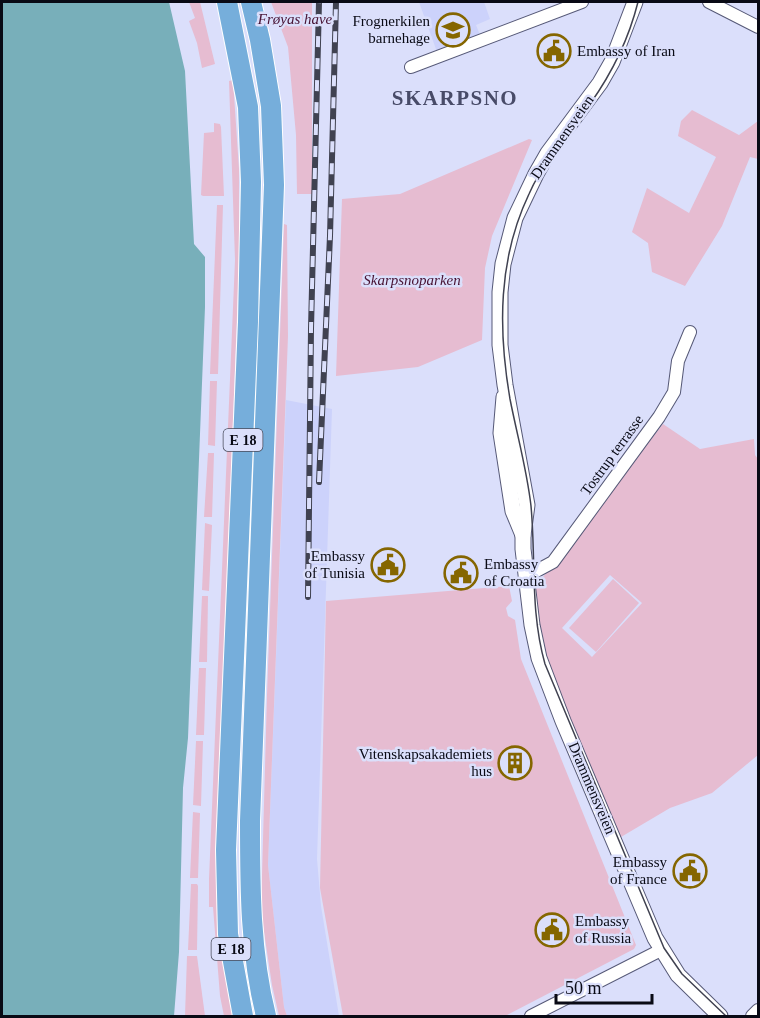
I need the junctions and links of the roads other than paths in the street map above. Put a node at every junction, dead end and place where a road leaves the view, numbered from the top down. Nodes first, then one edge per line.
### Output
1 (227, 2) edge
2 (251, 2) edge
3 (582, 2) edge
4 (635, 2) edge
5 (709, 2) edge
6 (759, 27) edge
7 (411, 67) dead end
8 (690, 332) dead end
9 (527, 576) junction
10 (662, 950) junction
11 (759, 1011) edge
12 (243, 1017) edge
13 (266, 1017) edge
14 (531, 1017) edge
15 (720, 1017) edge
16 (752, 1017) edge

1 - 12 highway, E 18
2 - 13 highway, E 18
3 - 7 street
4 - 9 street, Drammensveien
5 - 6 street
8 - 9 street, Tostrup terrasse
9 - 10 street, Drammensveien
10 - 14 street
10 - 15 street, Drammensveien
11 - 16 street

